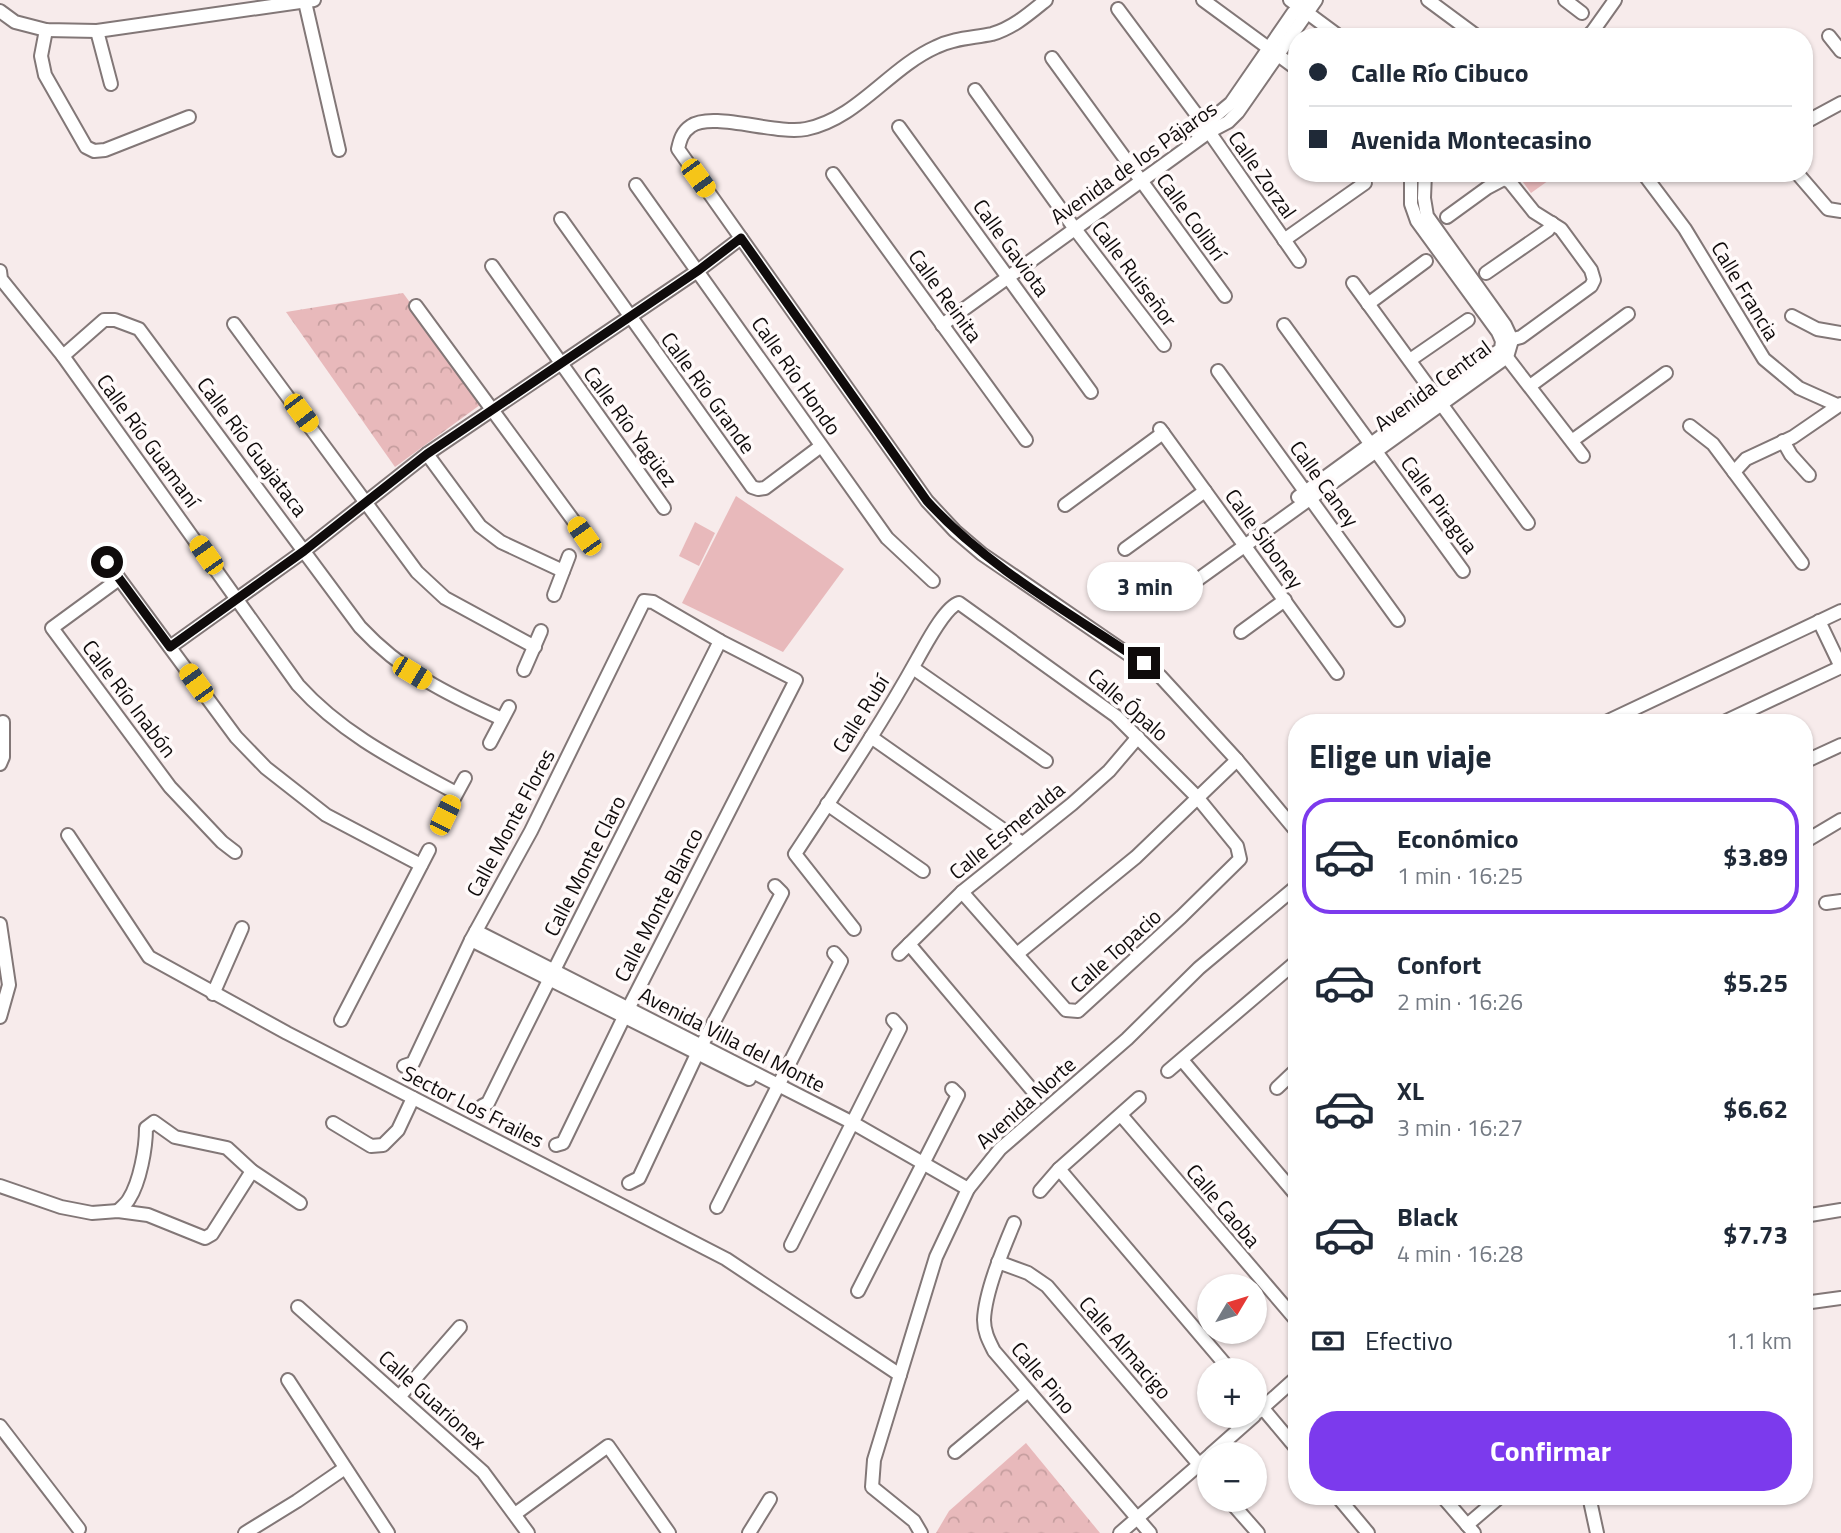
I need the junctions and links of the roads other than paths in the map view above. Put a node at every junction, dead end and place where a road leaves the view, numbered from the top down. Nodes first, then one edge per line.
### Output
1 (1046, 0) edge
2 (1203, 0) edge
3 (1316, 0) edge
4 (1428, 0) edge
5 (1565, 0) edge
6 (1615, 0) edge
7 (309, 1) edge
8 (1301, 5) edge
9 (1118, 9) dead end
10 (0, 11) edge
11 (1582, 13) dead end
12 (1329, 28) edge
13 (1466, 28) edge
14 (1596, 28) edge
15 (46, 30) junction
16 (97, 31) junction
17 (1829, 36) dead end
18 (1841, 51) edge
19 (1273, 52) junction
20 (1052, 58) dead end
21 (1288, 63) edge
22 (111, 84) dead end
23 (975, 90) dead end
24 (1841, 103) edge
25 (189, 117) dead end
26 (1813, 118) edge
27 (900, 127) dead end
28 (1207, 129) junction
29 (339, 150) dead end
30 (833, 174) dead end
31 (1139, 178) junction
32 (1411, 182) edge
33 (1425, 182) edge
34 (1498, 182) edge
35 (1510, 182) edge
36 (1650, 182) edge
37 (1805, 182) edge
38 (1365, 183) dead end
39 (636, 185) dead end
40 (1841, 211) edge
41 (1447, 217) dead end
42 (561, 219) dead end
43 (1552, 223) junction
44 (1073, 225) junction
45 (741, 238) junction
46 (1284, 240) junction
47 (1446, 254) junction
48 (1299, 261) dead end
49 (1426, 261) dead end
50 (492, 267) dead end
51 (699, 270) junction
52 (0, 271) edge
53 (1486, 272) dead end
54 (1006, 274) junction
55 (1353, 283) dead end
56 (1225, 296) dead end
57 (1368, 304) junction
58 (416, 306) dead end
59 (1628, 314) dead end
60 (1792, 316) dead end
61 (629, 317) junction
62 (1468, 320) dead end
63 (940, 322) junction
64 (234, 324) dead end
65 (1284, 325) dead end
66 (1841, 333) edge
67 (1164, 345) dead end
68 (1505, 347) junction
69 (63, 356) junction
70 (1410, 360) junction
71 (560, 363) junction
72 (1218, 371) dead end
73 (1666, 373) dead end
74 (1530, 386) junction
75 (1091, 392) dead end
76 (1439, 400) junction
77 (1839, 404) edge
78 (493, 408) junction
79 (1690, 426) dead end
80 (1026, 440) dead end
81 (1573, 440) junction
82 (1783, 441) junction
83 (821, 446) junction
84 (1373, 448) junction
85 (427, 454) junction
86 (1583, 456) dead end
87 (1734, 472) junction
88 (1809, 475) dead end
89 (1205, 491) junction
90 (1308, 495) junction
91 (368, 503) junction
92 (1065, 505) dead end
93 (664, 508) dead end
94 (1528, 523) dead end
95 (584, 536) dead end
96 (1243, 542) junction
97 (1125, 549) dead end
98 (304, 551) junction
99 (569, 556) dead end
100 (107, 562) dead end
101 (1802, 563) dead end
102 (1463, 571) dead end
103 (563, 572) junction
104 (119, 579) junction
105 (933, 581) dead end
106 (1185, 589) dead end
107 (554, 595) dead end
108 (238, 599) junction
109 (1285, 600) junction
110 (964, 606) joint
111 (1841, 611) edge
112 (1398, 620) dead end
113 (1819, 621) junction
114 (541, 631) dead end
115 (1241, 632) dead end
116 (720, 641) junction
117 (535, 646) junction
118 (170, 647) junction
119 (1841, 667) edge
120 (913, 668) junction
121 (524, 670) dead end
122 (1337, 673) dead end
123 (509, 706) dead end
124 (1623, 714) edge
125 (1741, 714) edge
126 (502, 719) junction
127 (3, 722) dead end
128 (870, 737) junction
129 (1138, 737) junction
130 (490, 743) dead end
131 (1841, 745) edge
132 (1813, 758) edge
133 (1237, 760) junction
134 (1046, 761) dead end
135 (0, 764) edge
136 (465, 778) dead end
137 (456, 793) junction
138 (1197, 797) junction
139 (827, 804) junction
140 (445, 815) dead end
141 (1841, 820) edge
142 (1288, 821) edge
143 (68, 835) dead end
144 (1813, 837) edge
145 (1022, 844) junction
146 (429, 850) dead end
147 (235, 852) dead end
148 (1240, 859) joint
149 (421, 865) junction
150 (923, 871) dead end
151 (775, 886) dead end
152 (962, 891) junction
153 (1288, 894) edge
154 (1841, 901) edge
155 (1826, 903) dead end
156 (0, 924) edge
157 (242, 928) dead end
158 (854, 929) dead end
159 (473, 935) junction
160 (909, 944) junction
161 (834, 953) dead end
162 (899, 954) dead end
163 (1017, 954) junction
164 (1288, 969) edge
165 (550, 974) junction
166 (214, 994) junction
167 (626, 1013) junction
168 (0, 1017) edge
169 (341, 1020) dead end
170 (893, 1020) dead end
171 (699, 1050) junction
172 (1182, 1060) junction
173 (404, 1066) dead end
174 (1168, 1071) dead end
175 (1288, 1078) edge
176 (776, 1088) junction
177 (1277, 1088) dead end
178 (952, 1089) dead end
179 (1038, 1097) dead end
180 (413, 1098) junction
181 (1139, 1098) dead end
182 (482, 1106) dead end
183 (1121, 1115) junction
184 (333, 1123) dead end
185 (851, 1126) junction
186 (556, 1145) dead end
187 (922, 1166) junction
188 (1059, 1169) junction
189 (252, 1171) junction
190 (629, 1183) dead end
191 (1288, 1185) edge
192 (0, 1186) edge
193 (1040, 1191) dead end
194 (966, 1193) junction
195 (300, 1203) dead end
196 (717, 1207) dead end
197 (1841, 1210) edge
198 (118, 1211) junction
199 (1813, 1215) edge
200 (1014, 1223) dead end
201 (791, 1244) dead end
202 (998, 1262) junction
203 (858, 1291) dead end
204 (1841, 1298) edge
205 (1288, 1302) edge
206 (1813, 1302) edge
207 (298, 1307) dead end
208 (460, 1327) dead end
209 (1220, 1358) edge
210 (900, 1376) junction
211 (288, 1380) dead end
212 (1288, 1384) edge
213 (1028, 1391) junction
214 (399, 1397) junction
215 (1267, 1400) edge
216 (1267, 1420) edge
217 (0, 1426) edge
218 (1237, 1428) edge
219 (1288, 1440) edge
220 (1222, 1442) edge
221 (1197, 1448) edge
222 (956, 1452) dead end
223 (1197, 1466) edge
224 (345, 1468) junction
225 (770, 1499) dead end
226 (1345, 1505) edge
227 (1450, 1505) edge
228 (1493, 1505) edge
229 (1591, 1505) edge
230 (1240, 1512) edge
231 (515, 1514) junction
232 (1137, 1518) junction
233 (79, 1529) dead end
234 (1470, 1529) edge
235 (245, 1533) edge
236 (388, 1533) edge
237 (528, 1533) edge
238 (669, 1533) edge
239 (749, 1533) edge
240 (921, 1533) edge
241 (1120, 1533) edge
242 (1150, 1533) edge
243 (1258, 1533) edge
244 (1368, 1533) edge
245 (1597, 1533) edge

1 - 45 street
2 - 19 street
3 - 8 street, Avenida de los Pájaros
4 - 13 street
5 - 11 street
6 - 14 street
7 - 16 street
7 - 29 street
8 - 12 street
8 - 19 street, Avenida de los Pájaros
9 - 28 street, Calle Zorzal
10 - 15 street
15 - 16 street
15 - 25 street
16 - 22 street
17 - 18 street
19 - 21 street
19 - 28 street, Avenida de los Pájaros
20 - 31 street, Calle Colibrí
23 - 44 street, Calle Ruiseñor
24 - 26 street
27 - 54 street, Calle Gaviota
28 - 31 street, Avenida de los Pájaros
28 - 46 street, Calle Zorzal
30 - 63 street, Calle Reinita
31 - 44 street, Avenida de los Pájaros
31 - 56 street, Calle Colibrí
32 - 47 street, Avenida Central
33 - 47 street, Avenida Central
34 - 41 street
35 - 43 street
36 - 77 street, Calle Francia
37 - 40 street
38 - 46 street
39 - 51 street, Calle Río Hondo
42 - 61 street, Calle Río Grande
43 - 53 street
43 - 68 street
44 - 54 street, Avenida de los Pájaros
44 - 67 street, Calle Ruiseñor
45 - 51 street
45 - 133 street
46 - 48 street, Calle Zorzal
47 - 68 street, Avenida Central
49 - 57 street
50 - 71 street, Calle Río Yagüez
51 - 61 street
51 - 83 street, Calle Río Hondo
52 - 69 street, Calle Río Guamaní
54 - 63 street, Avenida de los Pájaros
54 - 75 street, Calle Gaviota
55 - 57 street
57 - 70 street
58 - 78 street
59 - 74 street
60 - 66 street
61 - 71 street
61 - 83 street, Calle Río Grande
62 - 70 street
63 - 80 street, Calle Reinita
64 - 91 street
65 - 84 street, Calle Piragua
68 - 74 street
68 - 76 street, Avenida Central
69 - 98 street, Calle Río Guajataca
69 - 108 street, Calle Río Guamaní
70 - 76 street
71 - 78 street
71 - 93 street, Calle Río Yagüez
72 - 90 street, Calle Caney
73 - 81 street
74 - 81 street
76 - 84 street, Avenida Central
76 - 94 street
77 - 82 street
78 - 85 street
78 - 95 street
79 - 87 street
81 - 86 street
82 - 87 street
82 - 88 street
83 - 105 street, Calle Río Hondo
84 - 90 street, Avenida Central
84 - 102 street, Calle Piragua
85 - 91 street
85 - 103 street
87 - 101 street
89 - 92 street, Calle Siboney
89 - 96 street, Calle Siboney
89 - 97 street
90 - 96 street, Avenida Central
90 - 112 street, Calle Caney
91 - 98 street
91 - 117 street
96 - 106 street, Avenida Central
96 - 109 street, Calle Siboney
98 - 108 street
98 - 126 street, Calle Río Guajataca
99 - 103 street
100 - 104 street
103 - 107 street
104 - 118 street
104 - 147 street, Calle Río Inabón
108 - 118 street
108 - 137 street, Calle Río Guamaní
109 - 115 street
109 - 122 street, Calle Siboney
110 - 120 street, Calle Rubí
110 - 129 street, Calle Ópalo
111 - 113 street
113 - 119 street
113 - 124 street
114 - 117 street
116 - 159 street, Calle Monte Flores
116 - 165 street, Calle Monte Claro
116 - 167 street, Calle Monte Blanco
117 - 121 street
118 - 149 street
119 - 125 street
120 - 128 street, Calle Rubí
120 - 134 street
123 - 126 street
126 - 130 street
127 - 135 street
128 - 139 street, Calle Rubí
128 - 145 street
129 - 138 street, Calle Ópalo
129 - 145 street, Calle Esmeralda
131 - 132 street
133 - 138 street
133 - 142 street
136 - 137 street
137 - 140 street
138 - 148 street, Calle Ópalo
138 - 163 street
139 - 150 street
139 - 158 street, Calle Rubí
141 - 144 street
143 - 166 street, Sector Los Frailes
145 - 152 street, Calle Esmeralda
146 - 149 street
148 - 163 street, Calle Topacio
149 - 169 street
151 - 171 street
152 - 160 street, Calle Esmeralda
152 - 163 street, Calle Topacio
153 - 194 street, Avenida Norte
154 - 155 street
156 - 168 street
157 - 166 street
159 - 165 street, Avenida Villa del Monte
159 - 173 street, Calle Monte Flores
160 - 162 street, Calle Esmeralda
160 - 179 street
161 - 176 street
164 - 172 street
165 - 167 street, Avenida Villa del Monte
165 - 182 street, Calle Monte Claro
166 - 180 street, Sector Los Frailes
167 - 171 street, Avenida Villa del Monte
167 - 186 street, Calle Monte Blanco
170 - 185 street
171 - 176 street, Avenida Villa del Monte
171 - 190 street
172 - 174 street
172 - 191 street
175 - 177 street
176 - 185 street, Avenida Villa del Monte
176 - 196 street
178 - 187 street
180 - 184 street
180 - 210 street, Sector Los Frailes
181 - 183 street
183 - 188 street
183 - 205 street, Calle Caoba
185 - 187 street, Avenida Villa del Monte
185 - 201 street
187 - 194 street, Avenida Villa del Monte
187 - 203 street
188 - 193 street
188 - 209 street
189 - 195 street
189 - 198 street
189 - 198 street
192 - 198 street
194 - 210 street, Avenida Norte
197 - 199 street
200 - 202 street, Calle Pino
202 - 213 street, Calle Pino
202 - 221 street, Calle Almacigo
204 - 206 street
207 - 214 street, Calle Guarionex
208 - 214 street
210 - 240 street, Avenida Norte
211 - 224 street
212 - 215 street
213 - 222 street
213 - 232 street, Calle Pino
214 - 231 street, Calle Guarionex
216 - 219 street
217 - 233 street
218 - 220 street
223 - 232 street
224 - 235 street
224 - 236 street
225 - 239 street
226 - 244 street
227 - 234 street
228 - 234 street
229 - 245 street
230 - 243 street
231 - 237 street, Calle Guarionex
231 - 238 street
232 - 241 street
232 - 242 street, Calle Pino

